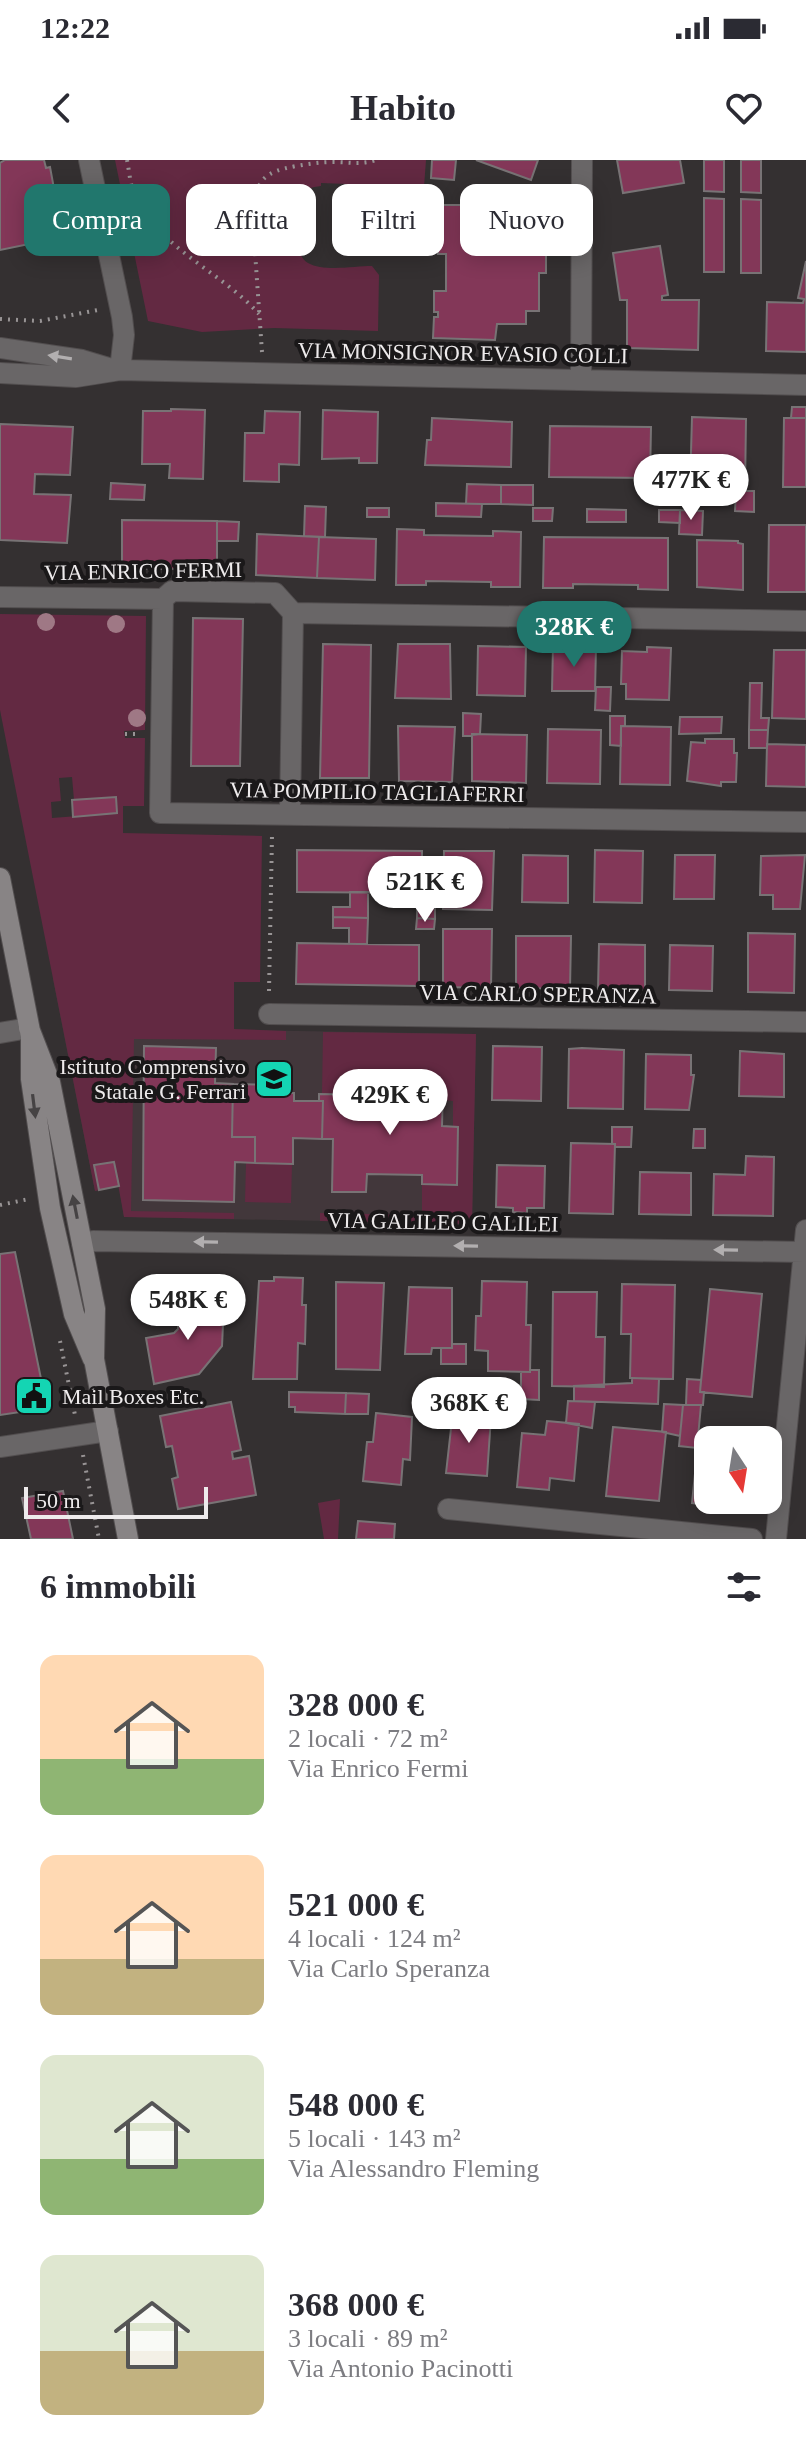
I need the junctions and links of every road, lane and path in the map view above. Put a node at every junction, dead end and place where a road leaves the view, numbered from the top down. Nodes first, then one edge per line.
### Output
1 (89, 160) edge
2 (127, 160) edge
3 (376, 160) edge
4 (582, 160) edge
5 (120, 306) junction
6 (261, 316) junction
7 (0, 319) edge
8 (0, 348) edge
9 (263, 348) dead end
10 (120, 370) junction
11 (0, 373) edge
12 (581, 380) junction
13 (806, 385) edge
14 (0, 597) edge
15 (163, 599) junction
16 (293, 613) junction
17 (806, 621) edge
18 (281, 814) junction
19 (806, 822) edge
20 (0, 878) edge
21 (269, 1014) joint
22 (806, 1022) edge
23 (29, 1028) junction
24 (0, 1033) edge
25 (30, 1199) dead end
26 (0, 1205) edge
27 (806, 1230) edge
28 (82, 1243) junction
29 (804, 1252) junction
30 (95, 1367) junction
31 (108, 1431) junction
32 (0, 1447) edge
33 (448, 1509) dead end
34 (128, 1539) edge
35 (752, 1539) edge
36 (776, 1539) edge

1 - 5 street
2 - 6 path
3 - 6 path
4 - 12 street
5 - 7 path
5 - 10 street
6 - 9 path
10 -> 8 street, VIA MONSIGNOR EVASIO COLLI
10 - 11 street, VIA MONSIGNOR EVASIO COLLI
10 - 12 street, VIA MONSIGNOR EVASIO COLLI
12 - 13 street, VIA MONSIGNOR EVASIO COLLI
14 - 15 street, VIA ENRICO FERMI
15 - 16 street, VIA ENRICO FERMI
15 - 18 street, VIA POMPILIO TAGLIAFERRI
16 - 17 street
16 - 18 street
18 - 19 street, VIA POMPILIO TAGLIAFERRI
18 - 21 path
20 - 23 main road
21 - 22 street, VIA CARLO SPERANZA
23 - 24 street
28 -> 23 main road
23 -> 30 main road
25 - 26 path
27 - 29 street
29 -> 28 street, VIA GALILEO GALILEI
28 - 30 main road
29 - 36 street
30 - 31 main road
31 - 32 street
31 - 34 main road
33 - 35 street

